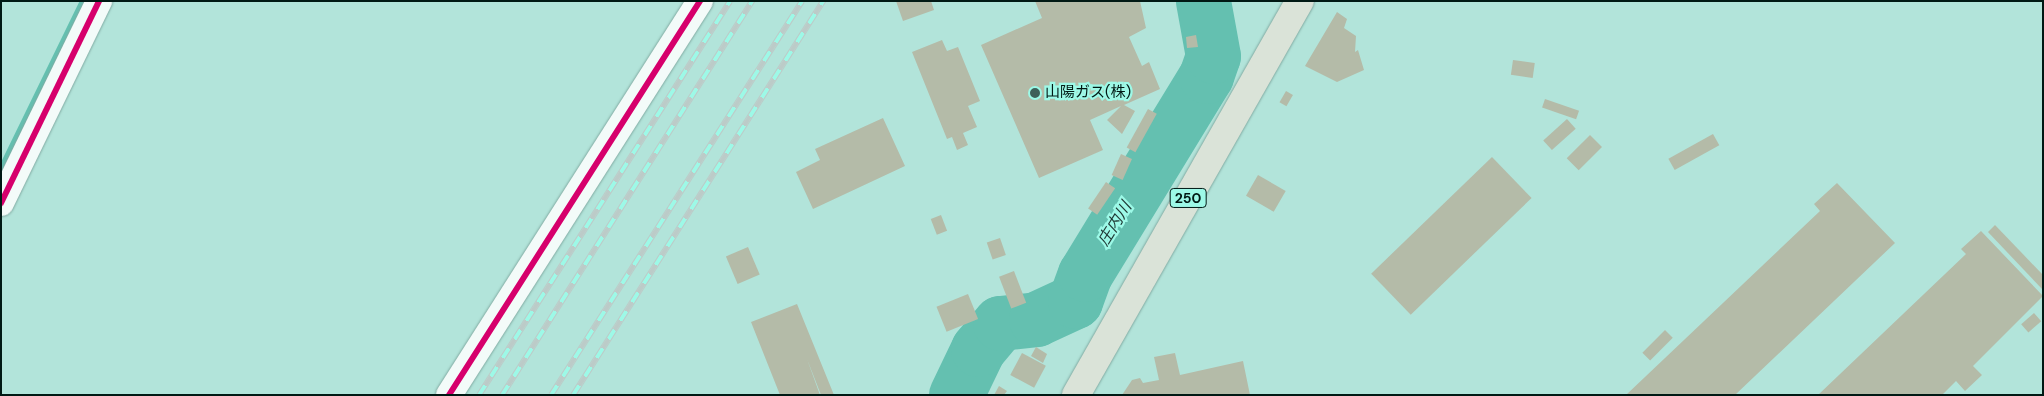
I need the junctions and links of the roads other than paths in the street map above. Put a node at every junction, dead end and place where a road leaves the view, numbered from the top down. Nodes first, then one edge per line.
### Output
1 (99, 1) edge
2 (700, 1) edge
3 (1300, 1) edge
4 (1, 203) edge
5 (448, 395) edge
6 (1076, 395) edge

1 - 4 street
2 - 5 street
3 - 6 highway, 250

